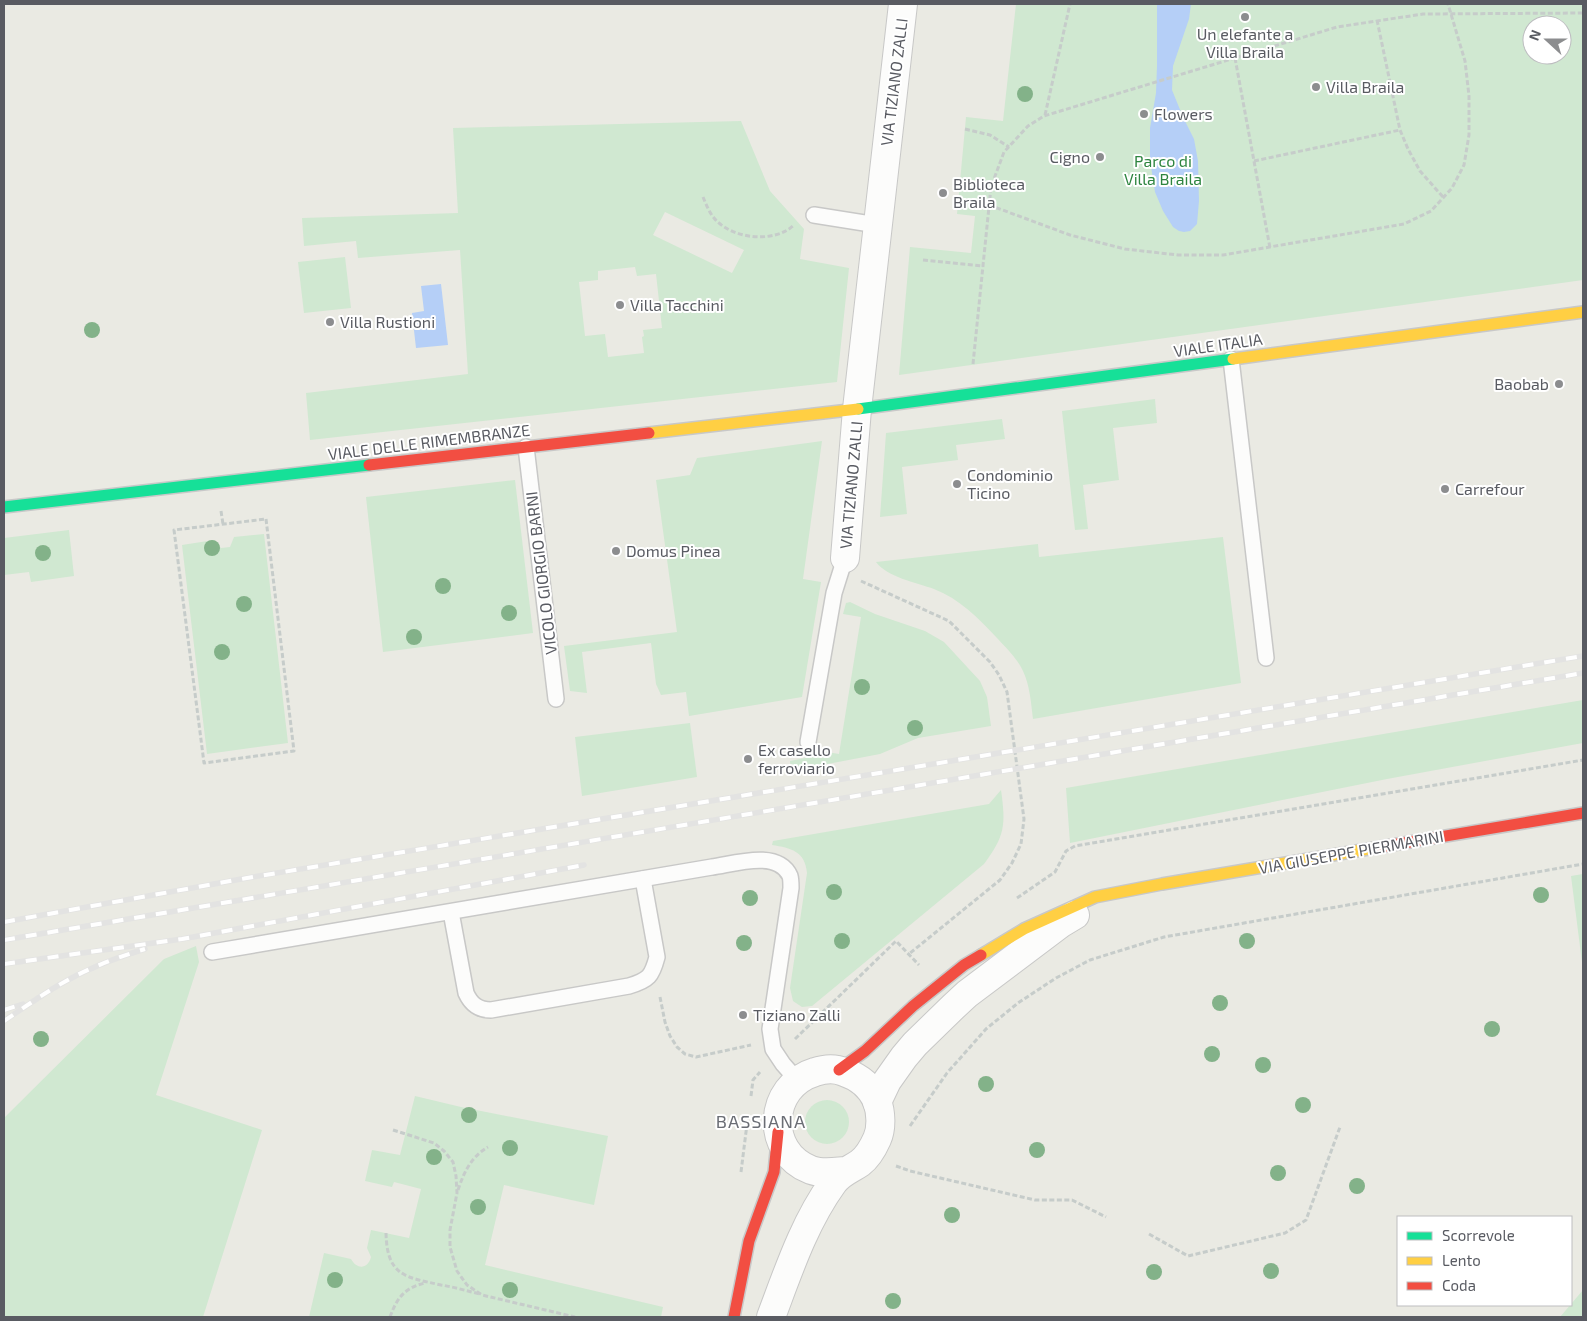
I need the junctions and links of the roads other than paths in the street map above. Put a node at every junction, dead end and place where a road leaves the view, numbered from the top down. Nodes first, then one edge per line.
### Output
1 (903, 4) edge
2 (814, 215) road end
3 (877, 225) junction
4 (1583, 312) edge
5 (1231, 360) junction
6 (857, 409) junction
7 (526, 447) junction
8 (4, 507) edge
9 (844, 558) joint
10 (1266, 658) dead end
11 (556, 699) dead end
12 (808, 742) dead end
13 (1583, 813) edge
14 (643, 879) junction
15 (1118, 892) junction
16 (451, 912) junction
17 (212, 952) dead end
18 (839, 1070) junction
19 (798, 1081) junction
20 (877, 1102) junction
21 (778, 1132) junction
22 (844, 1171) junction
23 (734, 1317) edge
24 (771, 1317) edge

1 - 3 street, VIA TIZIANO ZALLI
2 - 3 lane
3 - 6 street, VIA TIZIANO ZALLI
4 - 5 street, VIALE ITALIA
5 - 6 street, VIALE ITALIA
5 - 10 lane
6 - 7 street, VIALE DELLE RIMEMBRANZE
6 - 9 street, VIA TIZIANO ZALLI
7 - 8 street, VIALE DELLE RIMEMBRANZE
7 - 11 lane, VICOLO GIORGIO BARNI
9 - 12 lane
13 - 15 street, VIA GIUSEPPE PIERMARINI
14 - 16 lane
14 - 16 lane
14 - 19 lane
15 - 18 street, VIA GIUSEPPE PIERMARINI
15 - 20 street, VIA GIUSEPPE PIERMARINI
16 - 17 lane
18 - 19 street
18 - 20 street
19 - 21 street
20 - 22 street
21 - 22 street
21 - 23 street
22 - 24 street

